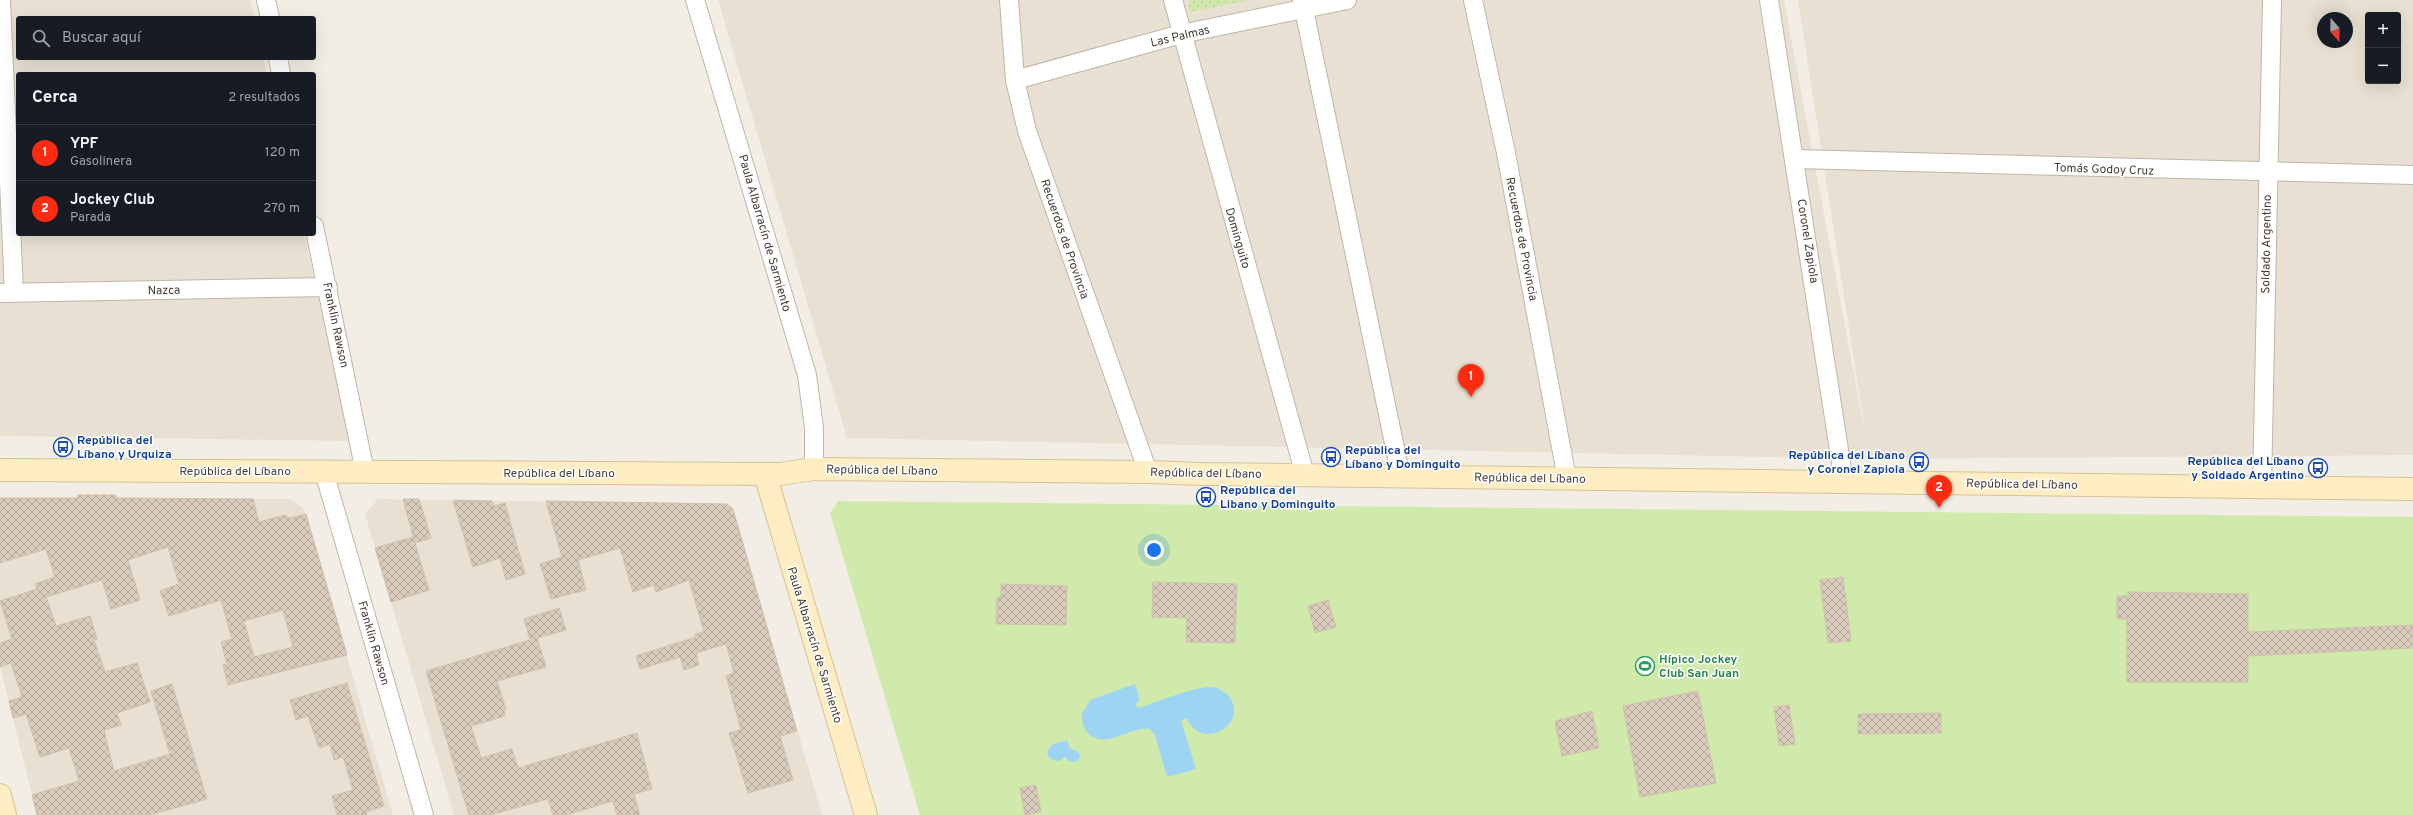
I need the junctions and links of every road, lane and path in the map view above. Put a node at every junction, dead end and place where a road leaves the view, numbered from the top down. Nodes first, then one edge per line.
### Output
1 (1, 0) edge
2 (266, 0) edge
3 (695, 0) edge
4 (1009, 0) edge
5 (1173, 0) edge
6 (1347, 0) edge
7 (1473, 0) edge
8 (1770, 0) edge
9 (2272, 0) edge
10 (1304, 5) edge
11 (270, 16) edge
12 (1181, 34) junction
13 (278, 60) edge
14 (281, 72) edge
15 (1015, 80) junction
16 (8, 137) edge
17 (1795, 159) junction
18 (2267, 173) junction
19 (2413, 176) edge
20 (316, 235) edge
21 (328, 287) junction
22 (7, 293) edge
23 (814, 469) junction
24 (0, 470) edge
25 (324, 472) junction
26 (365, 472) junction
27 (1148, 472) junction
28 (765, 474) junction
29 (1305, 475) junction
30 (1401, 477) junction
31 (1567, 478) junction
32 (1844, 482) junction
33 (2262, 487) junction
34 (2413, 489) edge
35 (0, 795) edge
36 (5, 815) edge
37 (424, 815) edge
38 (866, 815) edge

1 - 16 street
2 - 11 street
3 - 23 street, Paula Albarracín de Sarmiento
4 - 15 street, Recuerdos de Provincia
5 - 12 street, Dominguito
6 - 10 street, Las Palmas
7 - 31 street, Recuerdos de Provincia
8 - 17 street, Coronel Zapiola
9 - 18 street, Soldado Argentino
10 - 12 street, Las Palmas
10 - 30 street
12 - 15 street, Las Palmas
12 - 29 street, Dominguito
13 - 14 street
15 - 27 street, Recuerdos de Provincia
16 - 22 street
17 - 18 street, Tomás Godoy Cruz
17 - 32 street, Coronel Zapiola
18 - 19 street, Tomás Godoy Cruz
18 - 33 street, Soldado Argentino
20 - 21 street, Franklin Rawson
21 - 22 street, Nazca
21 - 26 street, Franklin Rawson
23 - 27 main road, República del Líbano
23 - 28 main road, República del Líbano
24 - 25 main road, República del Líbano
25 - 26 main road, República del Líbano
25 - 37 street, Franklin Rawson
26 - 28 main road, República del Líbano
27 - 29 main road, República del Líbano
28 - 38 main road, Paula Albarracín de Sarmiento
29 - 30 main road, República del Líbano
30 - 31 main road, República del Líbano
31 - 32 main road, República del Líbano
32 - 33 main road, República del Líbano
33 - 34 main road, República del Líbano
35 - 36 main road

